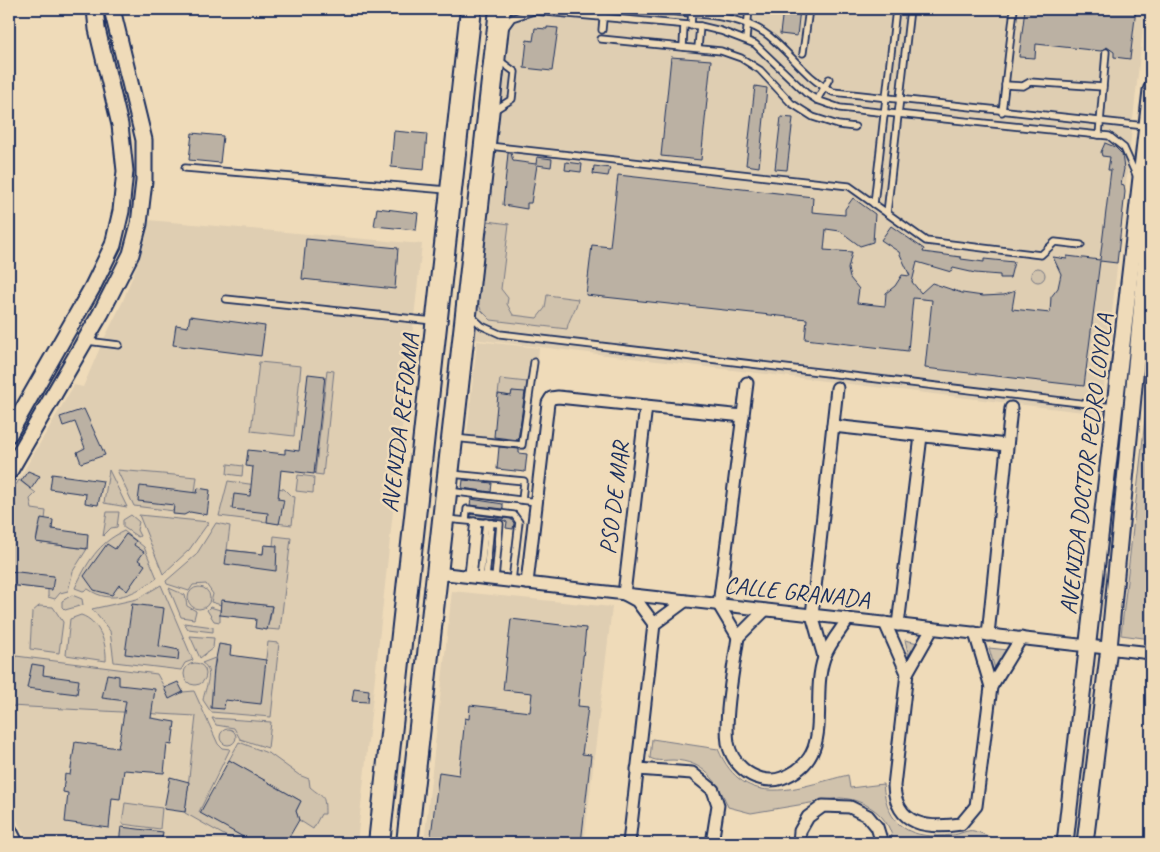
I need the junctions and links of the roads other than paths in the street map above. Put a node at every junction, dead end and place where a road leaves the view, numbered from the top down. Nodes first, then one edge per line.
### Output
1 (95, 9) edge
2 (112, 9) edge
3 (471, 9) edge
4 (500, 9) edge
5 (604, 9) edge
6 (643, 9) edge
7 (749, 9) edge
8 (809, 9) edge
9 (896, 9) edge
10 (910, 9) edge
11 (1014, 9) edge
12 (692, 11) edge
13 (604, 17) junction
14 (747, 24) junction
15 (687, 25) junction
16 (700, 26) junction
17 (602, 30) dead end
18 (601, 38) dead end
19 (746, 39) junction
20 (683, 47) junction
21 (698, 48) junction
22 (1106, 52) dead end
23 (803, 53) dead end
24 (494, 57) junction
25 (829, 79) dead end
26 (1005, 84) junction
27 (1103, 87) junction
28 (824, 88) junction
29 (1151, 90) edge
30 (886, 99) junction
31 (818, 100) junction
32 (900, 100) junction
33 (955, 106) junction
34 (885, 111) junction
35 (898, 112) junction
36 (1002, 112) junction
37 (1041, 116) junction
38 (953, 119) junction
39 (1100, 122) junction
40 (855, 127) dead end
41 (1040, 128) junction
42 (1149, 130) edge
43 (1099, 135) junction
44 (484, 145) junction
45 (185, 168) dead end
46 (1141, 188) junction
47 (452, 190) junction
48 (874, 204) junction
49 (1151, 208) edge
50 (887, 213) junction
51 (1081, 245) dead end
52 (468, 293) junction
53 (226, 299) dead end
54 (436, 321) junction
55 (86, 341) junction
56 (120, 345) dead end
57 (534, 362) dead end
58 (747, 383) dead end
59 (837, 388) dead end
60 (646, 406) junction
61 (1115, 407) junction
62 (1011, 408) dead end
63 (743, 416) junction
64 (833, 426) junction
65 (9, 434) edge
66 (921, 436) junction
67 (452, 438) junction
68 (1008, 445) junction
69 (9, 472) edge
70 (447, 482) junction
71 (522, 500) junction
72 (416, 501) junction
73 (537, 502) junction
74 (443, 518) junction
75 (483, 522) junction
76 (437, 573) junction
77 (481, 578) junction
78 (512, 581) junction
79 (527, 583) junction
80 (624, 594) junction
81 (685, 601) junction
82 (719, 605) junction
83 (765, 610) junction
84 (812, 615) junction
85 (848, 619) junction
86 (885, 623) junction
87 (654, 624) junction
88 (898, 625) junction
89 (932, 629) junction
90 (975, 633) junction
91 (988, 635) junction
92 (738, 637) junction
93 (1021, 638) junction
94 (1087, 646) junction
95 (1109, 648) junction
96 (1151, 653) edge
97 (824, 657) junction
98 (907, 673) junction
99 (991, 687) junction
100 (637, 769) junction
101 (9, 831) edge
102 (15, 843) edge
103 (378, 843) edge
104 (407, 843) edge
105 (629, 843) edge
106 (712, 843) edge
107 (799, 843) edge
108 (882, 843) edge
109 (1065, 843) edge
110 (1085, 843) edge

1 - 65 main road
2 - 55 main road
3 - 47 highway, AVENIDA REFORMA
4 - 24 highway
5 - 13 lane
6 - 12 lane
7 - 14 lane
8 - 23 lane
9 - 30 lane
10 - 32 lane
11 - 26 lane
12 - 14 lane
12 - 15 lane
13 - 15 lane
13 - 17 lane
13 - 24 lane
14 - 19 lane
14 - 28 lane
15 - 16 lane
15 - 20 lane
16 - 19 lane
16 - 21 lane
18 - 20 lane
19 - 31 lane
20 - 21 lane
21 - 40 lane
22 - 27 lane
24 - 44 highway
25 - 28 lane
26 - 27 lane
26 - 36 lane
27 - 39 lane
28 - 30 lane
28 - 31 lane
29 - 42 main road, AVENIDA DOCTOR PEDRO LOYOLA
30 - 32 lane
30 - 34 lane
31 - 34 lane
32 - 33 lane
32 - 35 lane
33 - 36 lane
33 - 38 lane
34 - 35 lane
34 - 48 lane
35 - 38 lane
35 - 50 lane
36 - 37 lane
37 - 39 lane
37 - 41 lane
38 - 41 lane
39 - 42 lane
39 - 43 lane
41 - 43 lane
42 - 46 main road, AVENIDA DOCTOR PEDRO LOYOLA
43 - 46 lane
44 - 48 lane
44 - 52 highway
45 - 47 lane
46 - 61 main road, AVENIDA DOCTOR PEDRO LOYOLA
47 - 54 highway, AVENIDA REFORMA
48 - 50 lane
49 - 95 main road, AVENIDA DOCTOR PEDRO LOYOLA
50 - 51 lane
52 - 61 lane
52 - 67 highway
53 - 54 lane
54 - 72 highway, AVENIDA REFORMA
55 - 56 lane
55 - 69 main road
57 - 67 lane
58 - 63 street
59 - 64 street
60 - 63 street
60 - 73 street
60 - 80 street, PSO DE MAR
61 - 94 main road, AVENIDA DOCTOR PEDRO LOYOLA
62 - 68 street
63 - 82 street
64 - 66 street
64 - 84 street
66 - 68 street
66 - 88 street
67 - 70 highway
68 - 91 street
70 - 71 lane
70 - 71 lane
70 - 74 highway
71 - 73 lane
72 - 76 highway
72 - 103 highway, AVENIDA REFORMA
73 - 79 street
74 - 75 lane
74 - 76 highway
75 - 77 lane
75 - 77 lane
75 - 77 lane
75 - 78 lane
76 - 77 street, CALLE GRANADA
76 - 104 highway
77 - 78 street, CALLE GRANADA
78 - 79 street, CALLE GRANADA
79 - 80 street, CALLE GRANADA
80 - 81 street, CALLE GRANADA
80 - 87 street
81 - 82 street, CALLE GRANADA
81 - 87 street
82 - 83 street, CALLE GRANADA
82 - 92 street
83 - 84 street, CALLE GRANADA
83 - 92 street
84 - 85 street, CALLE GRANADA
84 - 97 street
85 - 86 street, CALLE GRANADA
85 - 97 street
86 - 88 street, CALLE GRANADA
86 - 98 street
87 - 100 street
88 - 89 street, CALLE GRANADA
89 - 90 street, CALLE GRANADA
89 - 98 street
90 - 91 street, CALLE GRANADA
90 - 99 street
91 - 93 street, CALLE GRANADA
92 - 97 street
93 - 94 street, CALLE GRANADA
93 - 99 street
94 - 95 street, CALLE GRANADA
94 - 109 main road, AVENIDA DOCTOR PEDRO LOYOLA
95 - 96 street, CALLE GRANADA
95 - 110 main road, AVENIDA DOCTOR PEDRO LOYOLA
98 - 99 street
100 - 105 street
100 - 106 street
101 - 102 main road
107 - 108 street

